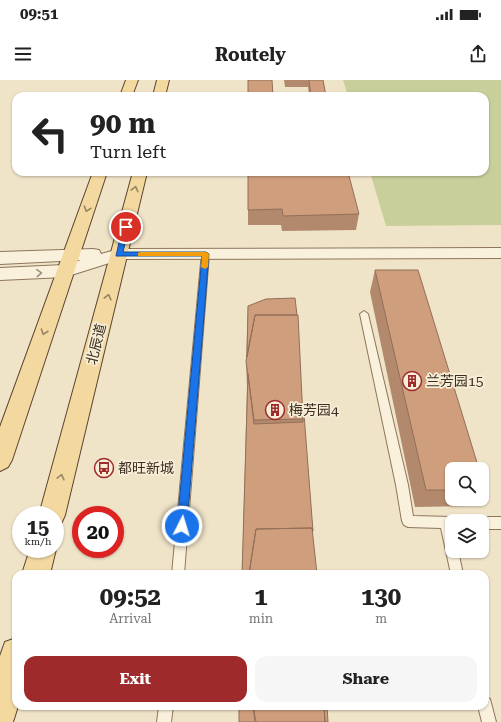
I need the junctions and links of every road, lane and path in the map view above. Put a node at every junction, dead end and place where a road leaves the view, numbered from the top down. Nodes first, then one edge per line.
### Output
1 (132, 80) edge
2 (163, 80) edge
3 (128, 92) edge
4 (160, 92) edge
5 (99, 176) edge
6 (139, 176) edge
7 (501, 253) edge
8 (119, 254) junction
9 (206, 254) junction
10 (0, 258) edge
11 (68, 263) junction
12 (0, 274) edge
13 (364, 314) dead end
14 (0, 460) edge
15 (54, 506) edge
16 (445, 523) edge
17 (489, 523) edge
18 (501, 523) edge
19 (40, 558) edge
20 (454, 558) edge
21 (37, 570) edge
22 (178, 570) edge
23 (456, 570) edge
24 (12, 668) edge
25 (166, 710) edge
26 (486, 710) edge
27 (0, 715) edge
28 (164, 722) edge
29 (489, 722) edge

1 - 3 main road
2 - 4 main road
5 -> 11 main road
8 -> 6 main road, 北辰道
7 - 9 street
8 - 9 street
8 - 11 street
15 -> 8 main road, 北辰道
9 - 22 lane
10 - 11 street
12 -> 11 street
11 -> 14 main road
13 - 16 lane
17 - 18 lane
19 - 21 main road
20 - 23 lane
24 - 27 main road
25 - 28 lane
26 - 29 lane

